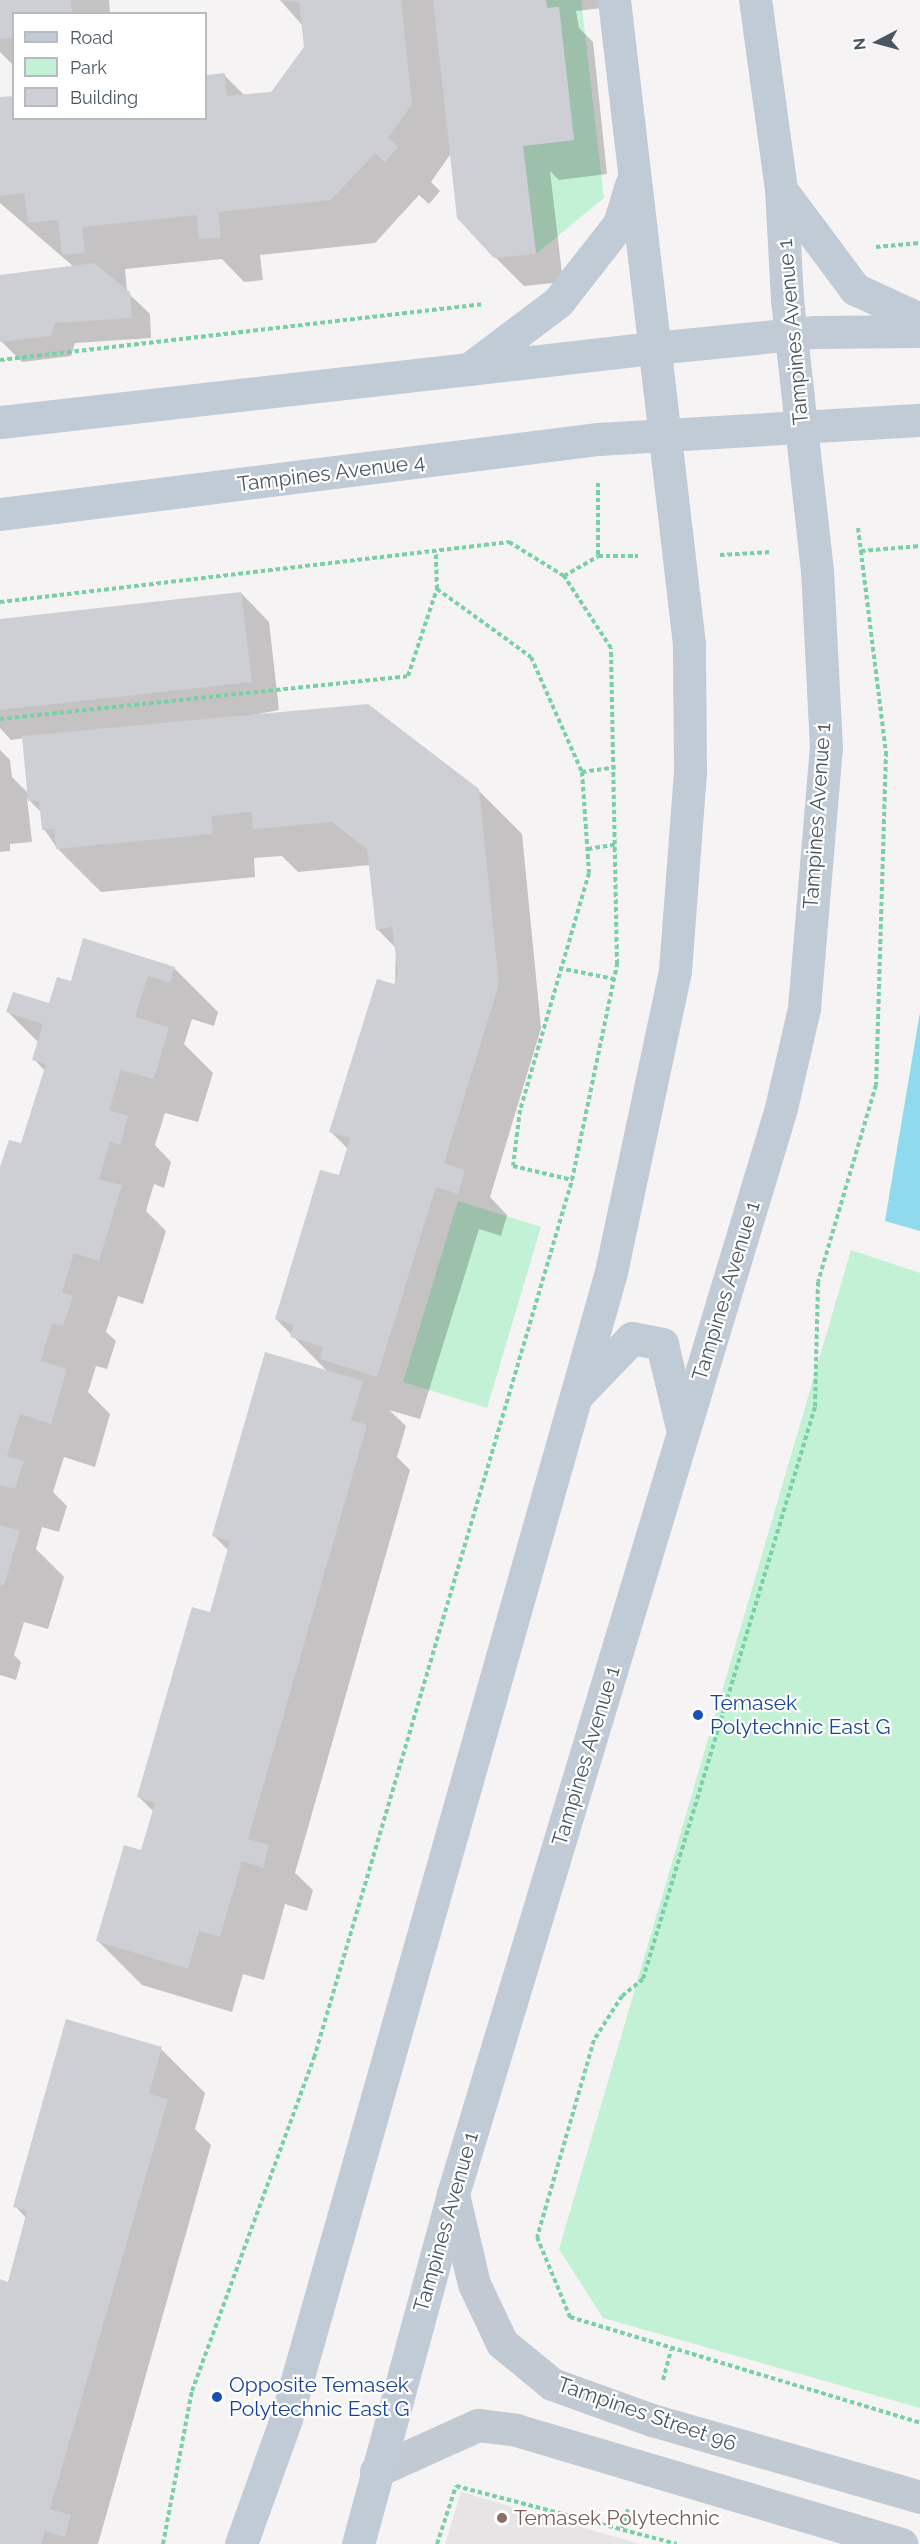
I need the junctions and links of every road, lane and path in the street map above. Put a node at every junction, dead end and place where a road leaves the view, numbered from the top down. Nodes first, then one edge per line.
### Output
1 (614, 0) edge
2 (754, 0) edge
3 (634, 175) junction
4 (782, 189) junction
5 (920, 243) edge
6 (865, 246) dead end
7 (486, 303) dead end
8 (920, 319) edge
9 (920, 331) edge
10 (792, 335) junction
11 (654, 348) junction
12 (0, 360) edge
13 (469, 369) junction
14 (920, 420) edge
15 (0, 422) edge
16 (801, 426) junction
17 (663, 435) junction
18 (0, 514) edge
19 (920, 546) edge
20 (436, 551) junction
21 (598, 556) dead end
22 (564, 576) junction
23 (437, 589) junction
24 (0, 602) edge
25 (0, 719) edge
26 (616, 767) junction
27 (582, 772) junction
28 (618, 844) junction
29 (588, 849) junction
30 (559, 968) junction
31 (614, 979) junction
32 (572, 1180) junction
33 (575, 1396) junction
34 (683, 1433) junction
35 (453, 2194) junction
36 (920, 2423) edge
37 (376, 2471) junction
38 (920, 2497) edge
39 (163, 2544) edge
40 (241, 2544) edge
41 (358, 2544) edge
42 (437, 2544) edge
43 (677, 2544) edge
44 (903, 2544) edge

1 - 3 main road
2 - 4 main road, Tampines Avenue 1
3 - 11 main road
3 - 13 main road
4 - 8 main road
4 - 10 main road, Tampines Avenue 1
5 - 6 path
7 - 12 path
9 - 10 main road
10 - 11 main road
10 - 16 main road, Tampines Avenue 1
11 - 13 main road
11 - 17 main road
13 - 15 main road
14 - 16 main road, Tampines Avenue 4
16 - 17 main road, Tampines Avenue 4
16 - 34 main road, Tampines Avenue 1
17 - 18 main road, Tampines Avenue 4
17 - 33 main road
19 - 36 path
20 - 22 path
20 - 23 path
20 - 24 path
21 - 22 path
22 - 26 path
23 - 25 path
23 - 27 path
26 - 27 path
26 - 28 path
27 - 29 path
28 - 29 path
28 - 31 path
29 - 30 path
30 - 31 path
30 - 32 path
31 - 32 path
32 - 39 path
33 - 34 main road
33 - 40 main road
34 - 35 main road, Tampines Avenue 1
35 - 37 main road, Tampines Avenue 1
35 - 38 street, Tampines Street 96
37 - 41 main road, Tampines Avenue 1
37 - 44 street
42 - 43 path

